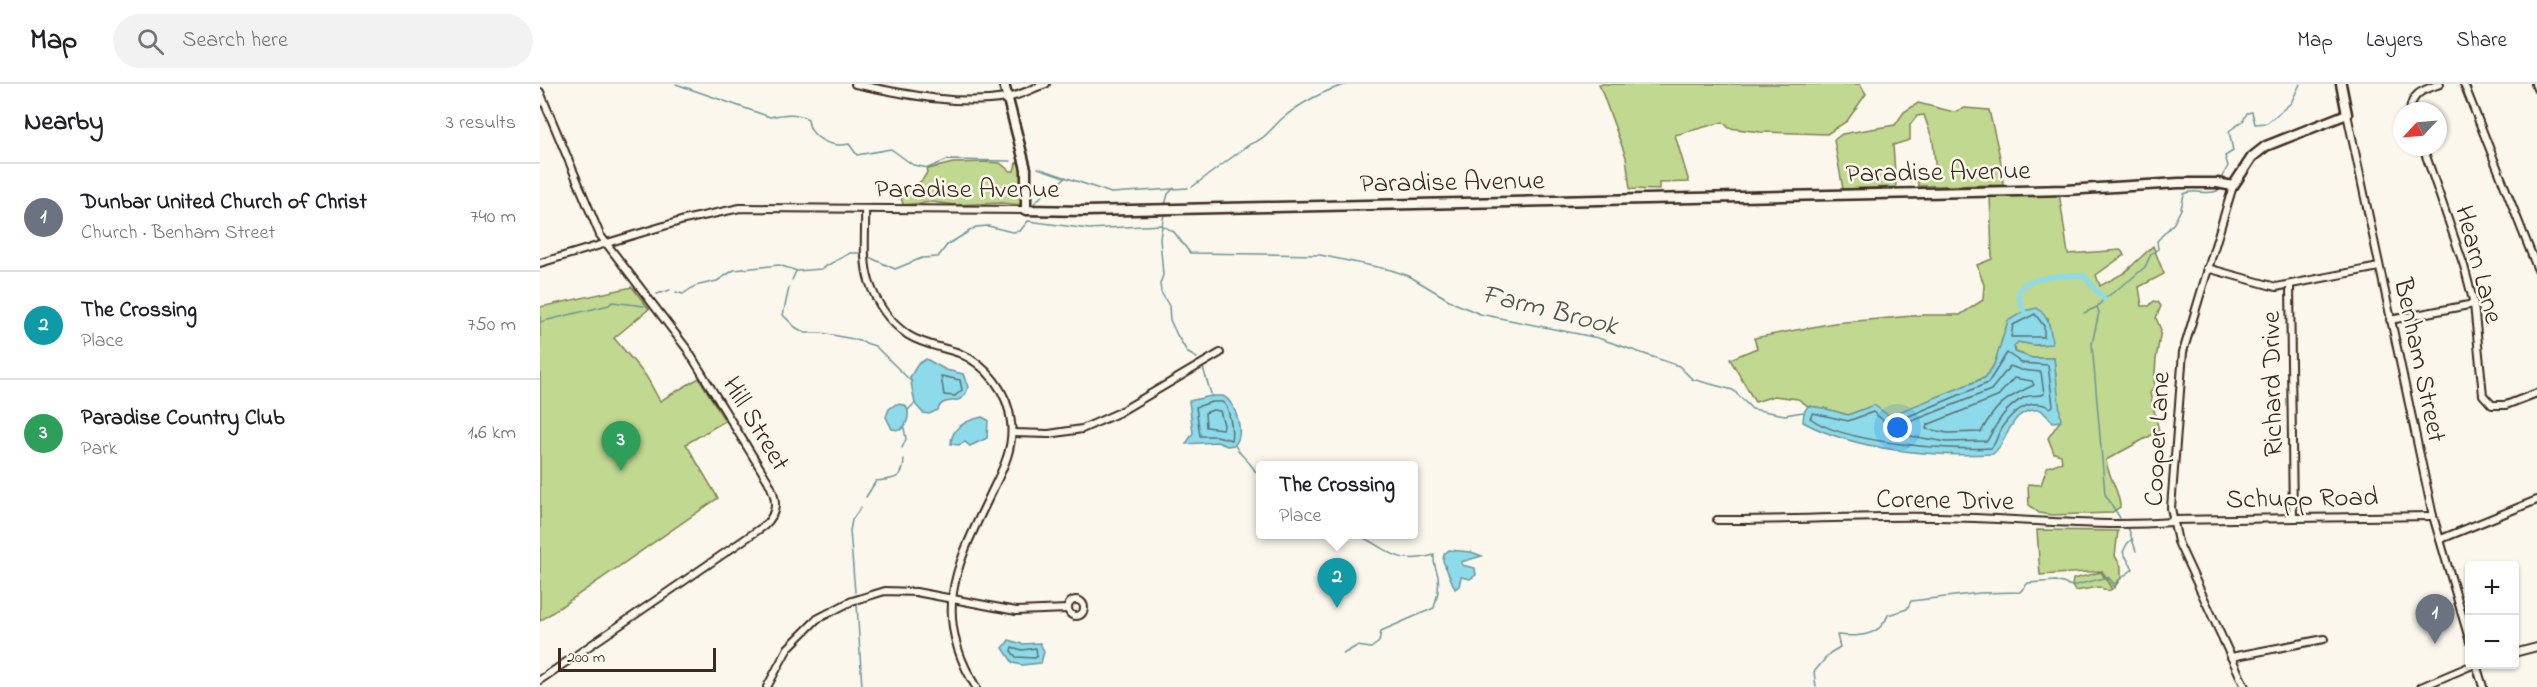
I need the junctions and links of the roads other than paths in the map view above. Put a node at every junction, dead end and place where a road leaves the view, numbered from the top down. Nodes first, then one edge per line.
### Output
1 (855, 84) edge
2 (1004, 84) edge
3 (1046, 84) edge
4 (2341, 84) edge
5 (2440, 84) edge
6 (2464, 84) edge
7 (2535, 84) edge
8 (886, 87) edge
9 (2537, 89) edge
10 (540, 92) edge
11 (1007, 98) junction
12 (2411, 102) edge
13 (2347, 114) junction
14 (2426, 156) edge
15 (2233, 186) junction
16 (866, 209) junction
17 (1026, 210) junction
18 (606, 242) junction
19 (540, 263) edge
20 (2379, 267) junction
21 (2207, 268) junction
22 (2537, 268) edge
23 (2290, 285) junction
24 (2474, 304) junction
25 (2390, 320) junction
26 (1220, 353) dead end
27 (2537, 393) edge
28 (1012, 433) junction
29 (2537, 500) edge
30 (2433, 516) junction
31 (2293, 518) junction
32 (1717, 520) dead end
33 (2172, 521) junction
34 (2441, 539) junction
35 (952, 599) junction
36 (1068, 609) dead end
37 (2465, 627) edge
38 (2324, 639) dead end
39 (2537, 647) edge
40 (2519, 651) edge
41 (2231, 657) junction
42 (2465, 668) edge
43 (2477, 669) edge
44 (540, 680) edge
45 (767, 687) edge
46 (976, 687) edge
47 (2245, 687) edge
48 (2421, 687) edge
49 (2482, 687) edge

1 - 8 street
2 - 11 street
3 - 11 street
4 - 13 street, Benham Street
5 - 12 street
6 - 22 street
7 - 9 street
8 - 11 street
10 - 18 street, Hill Street
11 - 17 street
13 - 15 street
13 - 20 street, Benham Street
14 - 24 street, Hearn Lane
15 - 17 street, Paradise Avenue
15 - 21 street, Cooper Lane
16 - 17 street, Paradise Avenue
16 - 18 street, Paradise Avenue
16 - 28 street
18 - 19 street, Paradise Avenue
18 - 44 street, Hill Street
20 - 23 street
20 - 25 street, Benham Street
21 - 23 street
21 - 33 street, Cooper Lane
23 - 31 street, Richard Drive
24 - 25 street
24 - 27 street, Hearn Lane
25 - 30 street, Benham Street
26 - 28 street
28 - 35 street
29 - 34 street
30 - 31 street, Schupp Road
30 - 34 street, Benham Street
31 - 33 street, Schupp Road
32 - 33 street, Corene Drive
33 - 41 street, Cooper Lane
34 - 37 street, Benham Street
35 - 36 street
35 - 45 street
35 - 46 street
38 - 41 street
39 - 40 street
41 - 47 street, Cooper Lane
42 - 48 street
43 - 49 street

